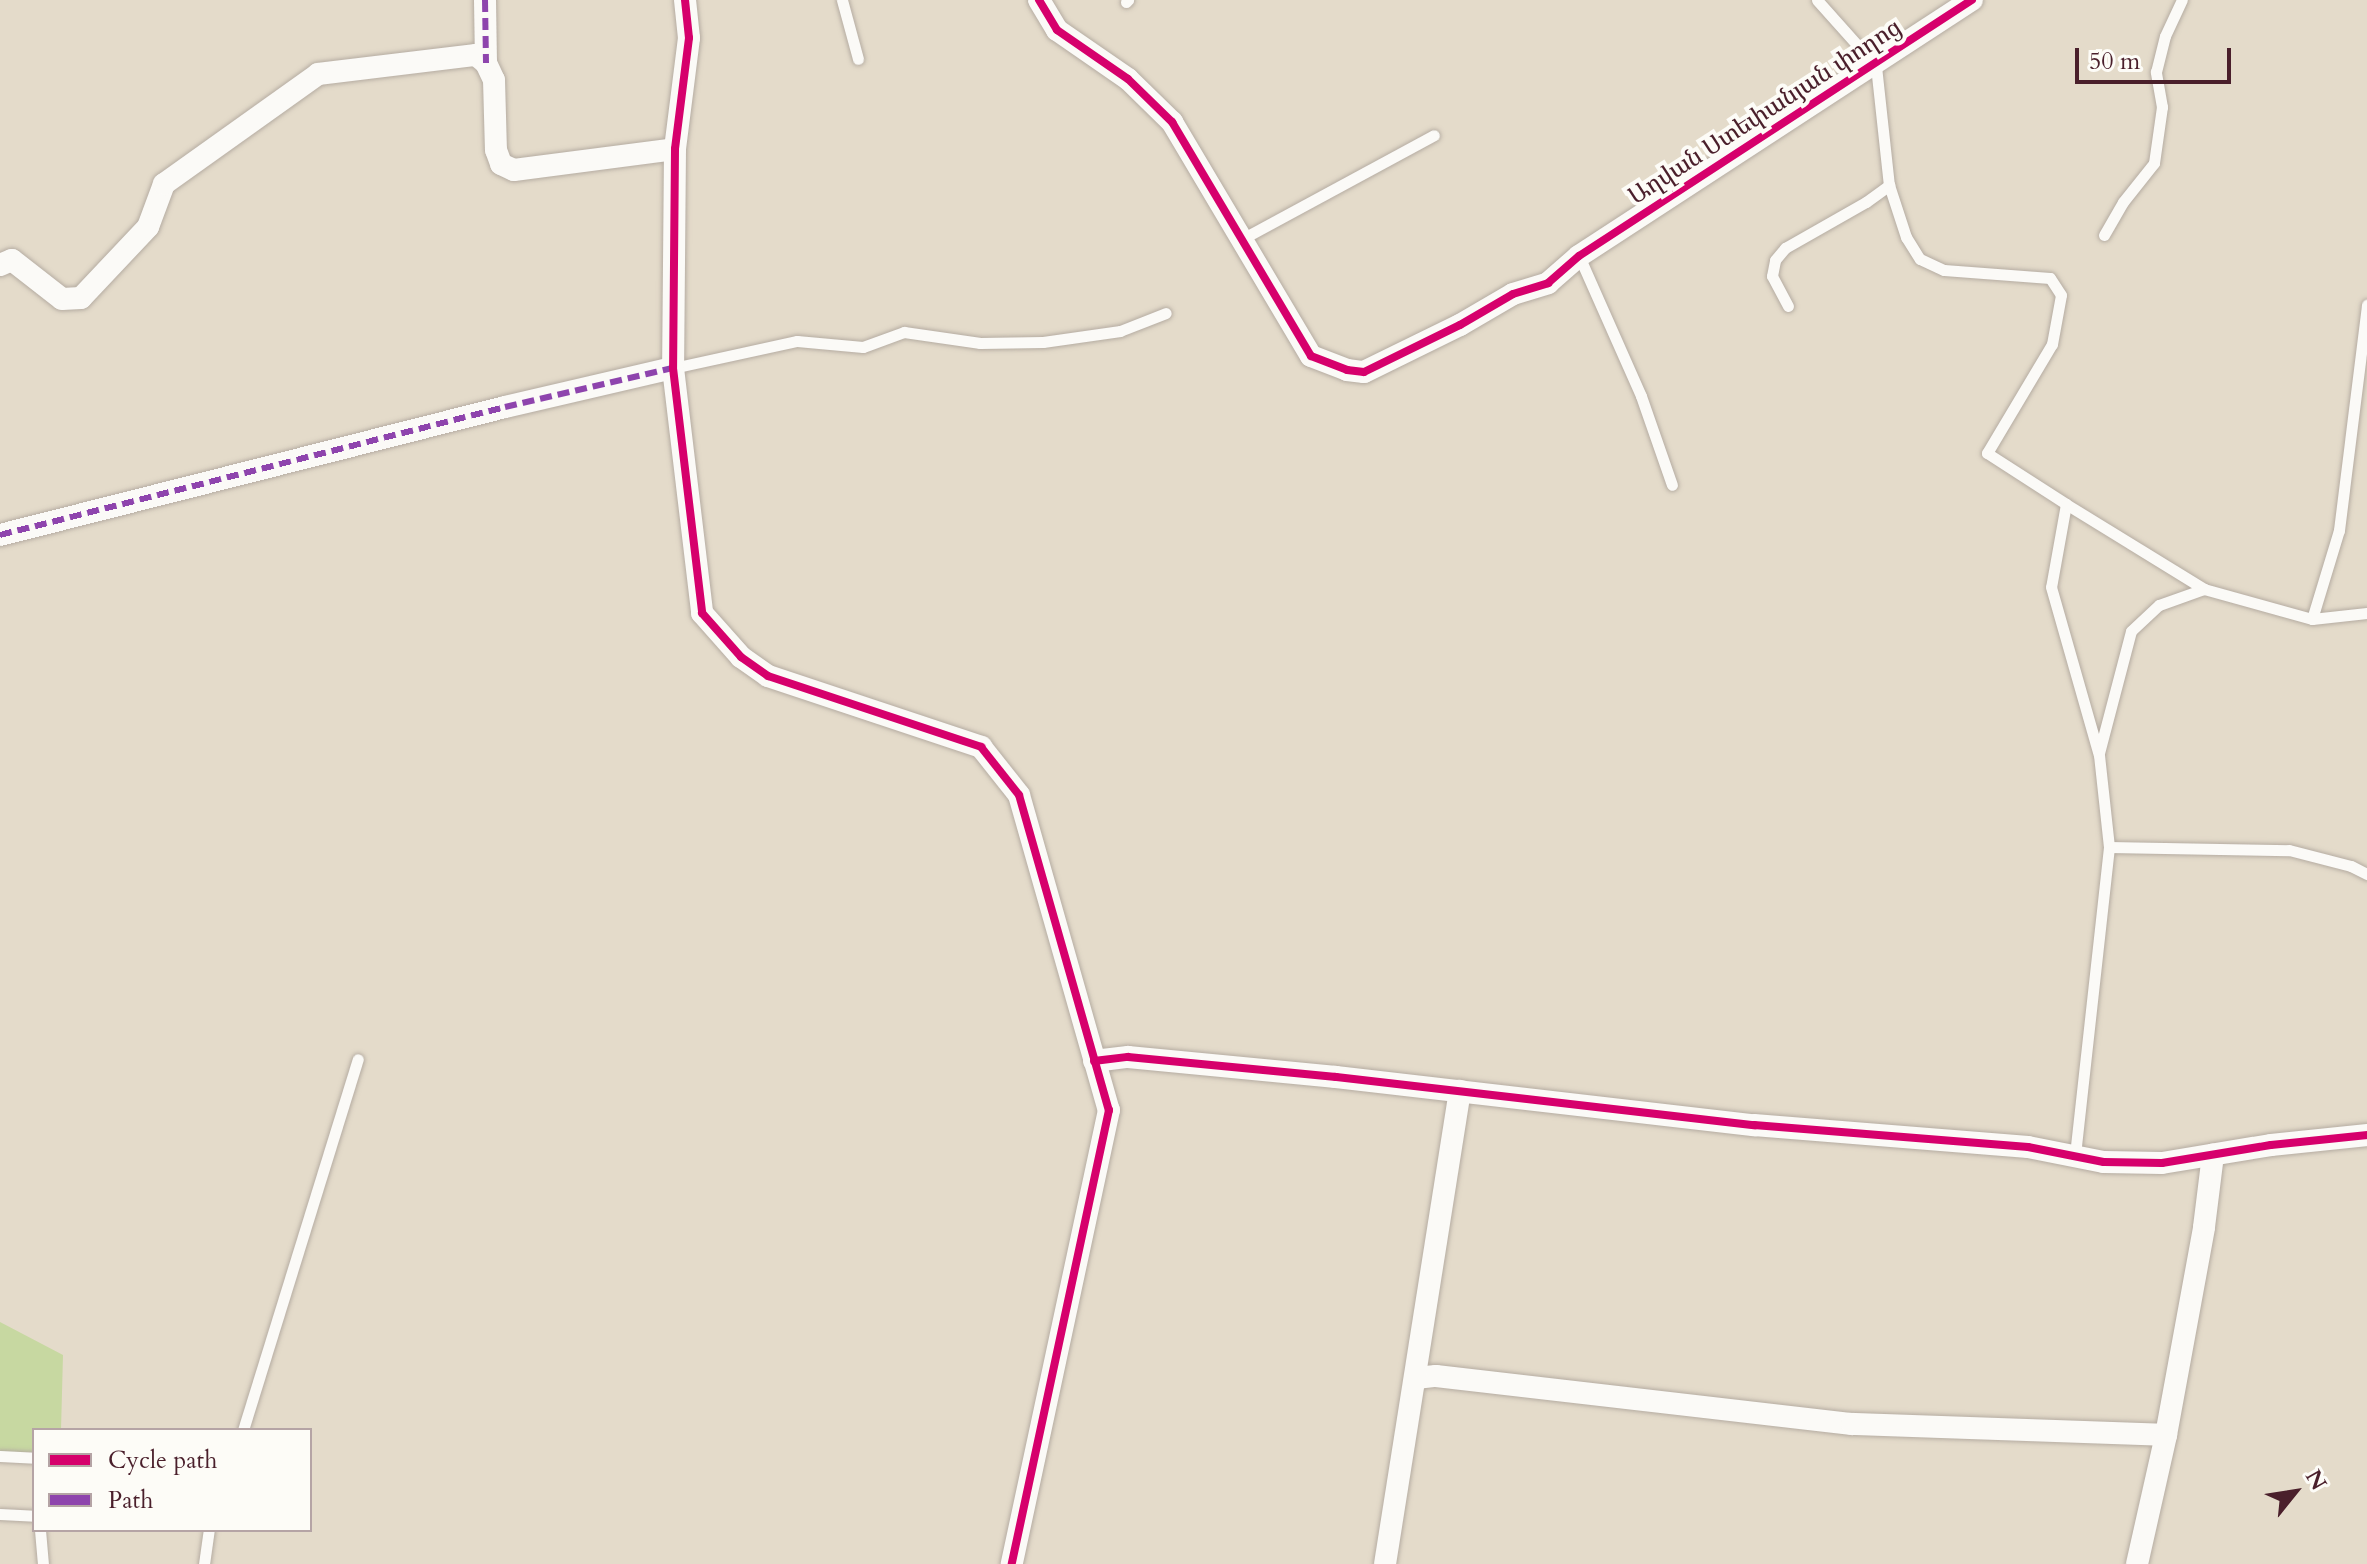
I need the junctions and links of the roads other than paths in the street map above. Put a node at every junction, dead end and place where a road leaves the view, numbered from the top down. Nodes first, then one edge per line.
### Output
1 (485, 0) edge
2 (685, 0) edge
3 (842, 0) edge
4 (1039, 0) edge
5 (1817, 0) edge
6 (2182, 0) edge
7 (1966, 2) edge
8 (858, 59) dead end
9 (486, 63) junction
10 (1876, 66) junction
11 (1434, 135) dead end
12 (675, 149) junction
13 (1889, 185) junction
14 (2104, 235) dead end
15 (1242, 239) junction
16 (1579, 256) junction
17 (0, 265) edge
18 (2367, 305) edge
19 (1788, 306) dead end
20 (1166, 313) dead end
21 (673, 368) junction
22 (1672, 485) dead end
23 (2066, 504) junction
24 (0, 535) edge
25 (2204, 589) junction
26 (2367, 613) edge
27 (2312, 619) junction
28 (2099, 755) junction
29 (2109, 847) junction
30 (2367, 874) edge
31 (358, 1059) dead end
32 (1094, 1061) junction
33 (1460, 1091) junction
34 (2367, 1135) edge
35 (2075, 1154) junction
36 (2213, 1155) junction
37 (1416, 1378) junction
38 (244, 1428) edge
39 (2166, 1435) junction
40 (0, 1456) edge
41 (32, 1458) edge
42 (0, 1514) edge
43 (32, 1516) edge
44 (40, 1532) edge
45 (209, 1532) edge
46 (43, 1564) edge
47 (204, 1564) edge
48 (1012, 1564) edge
49 (1385, 1564) edge
50 (2137, 1564) edge

1 - 9 street
2 - 12 street
3 - 8 lane
4 - 15 street, Աղվան Ստեփանյան փողոց
5 - 10 lane
6 - 14 lane
7 - 10 street, Աղվան Ստեփանյան փողոց
9 - 12 street
9 - 17 street
10 - 13 lane
10 - 16 street, Աղվան Ստեփանյան փողոց
11 - 15 lane
12 - 21 street
13 - 19 lane
13 - 23 lane
15 - 16 street, Աղվան Ստեփանյան փողոց
16 - 22 lane
18 - 27 lane
20 - 21 lane
21 - 24 street
21 - 32 street
23 - 25 lane
23 - 28 lane
25 - 27 lane
25 - 28 lane
26 - 27 lane
28 - 29 lane
29 - 30 lane
29 - 35 lane
31 - 38 lane
32 - 33 street
32 - 48 street
33 - 35 street
33 - 37 street
34 - 36 street
35 - 36 street
36 - 39 street
37 - 39 street
37 - 49 street
39 - 50 street
40 - 41 lane
42 - 43 lane
44 - 46 lane
45 - 47 lane

